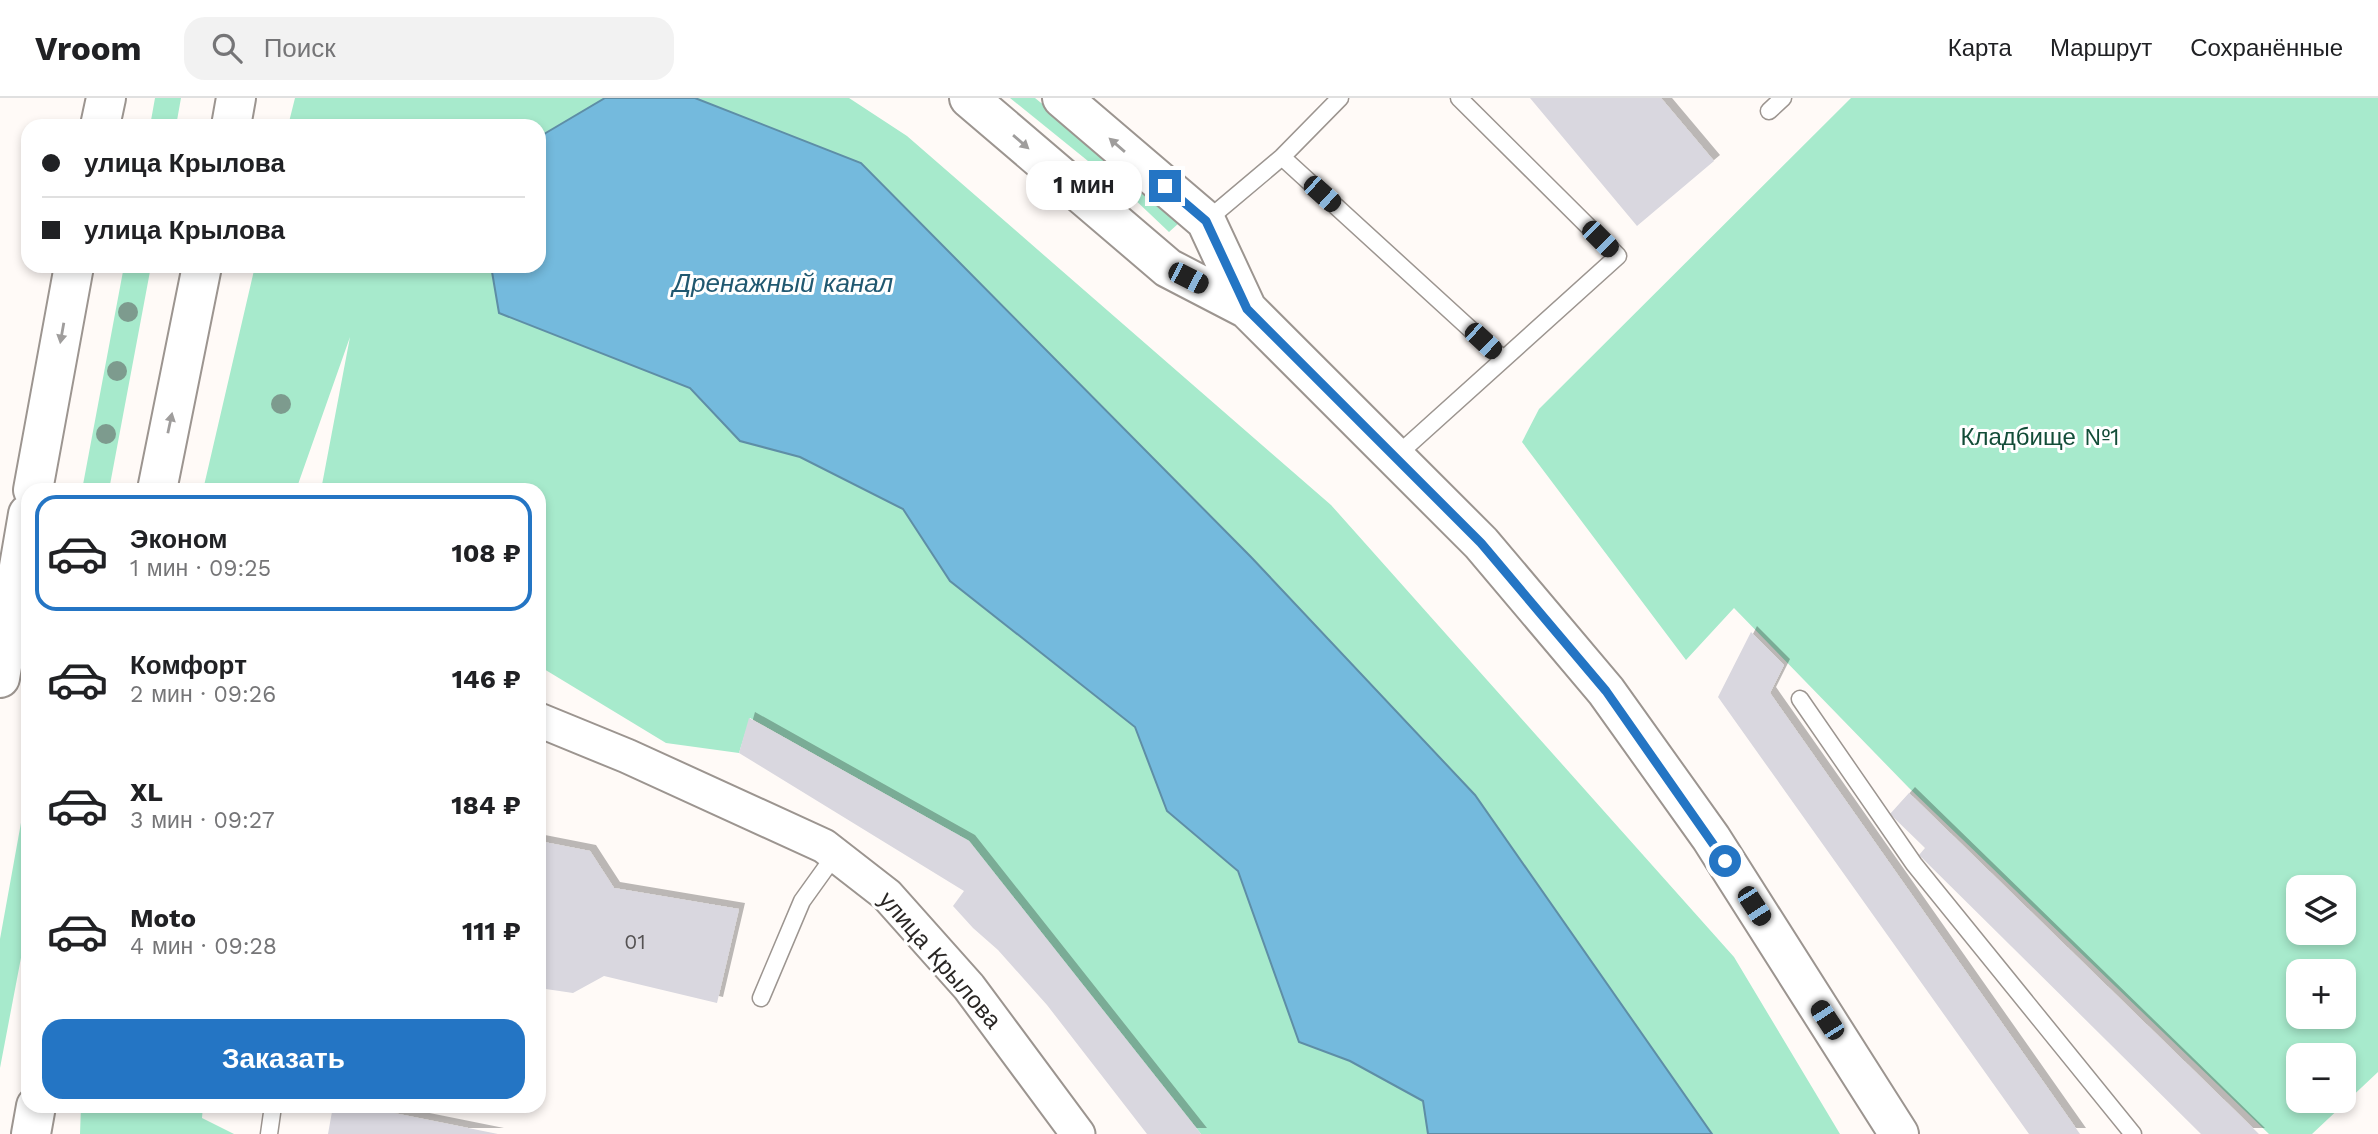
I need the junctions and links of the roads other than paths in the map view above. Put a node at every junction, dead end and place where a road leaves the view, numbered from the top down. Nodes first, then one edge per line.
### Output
1 (106, 98) edge
2 (236, 98) edge
3 (969, 98) edge
4 (1062, 98) edge
5 (1340, 98) edge
6 (1459, 98) edge
7 (1783, 98) edge
8 (1769, 111) dead end
9 (102, 119) edge
10 (232, 119) edge
11 (1282, 157) junction
12 (1206, 221) junction
13 (73, 273) edge
14 (201, 273) edge
15 (1247, 309) junction
16 (1503, 359) junction
17 (1395, 457) junction
18 (34, 483) edge
19 (158, 483) edge
20 (21, 555) edge
21 (0, 678) edge
22 (1800, 699) dead end
23 (546, 723) edge
24 (835, 855) junction
25 (761, 998) dead end
26 (35, 1113) edge
27 (272, 1113) edge
28 (31, 1134) edge
29 (268, 1134) edge
30 (1078, 1134) edge
31 (1899, 1134) edge
32 (2133, 1134) edge

1 - 9 main road
2 - 10 main road
3 -> 15 main road
12 -> 4 main road
5 - 11 lane
6 - 16 lane
7 - 8 lane
11 - 12 lane
11 - 16 lane
12 - 15 main road
13 -> 18 main road
19 -> 14 main road
15 - 17 main road
16 - 17 lane
17 - 31 main road
20 - 21 main road
22 - 32 lane
23 - 24 street, улица Крылова
24 - 25 lane
24 - 30 street, улица Крылова
26 - 28 main road
27 - 29 lane

